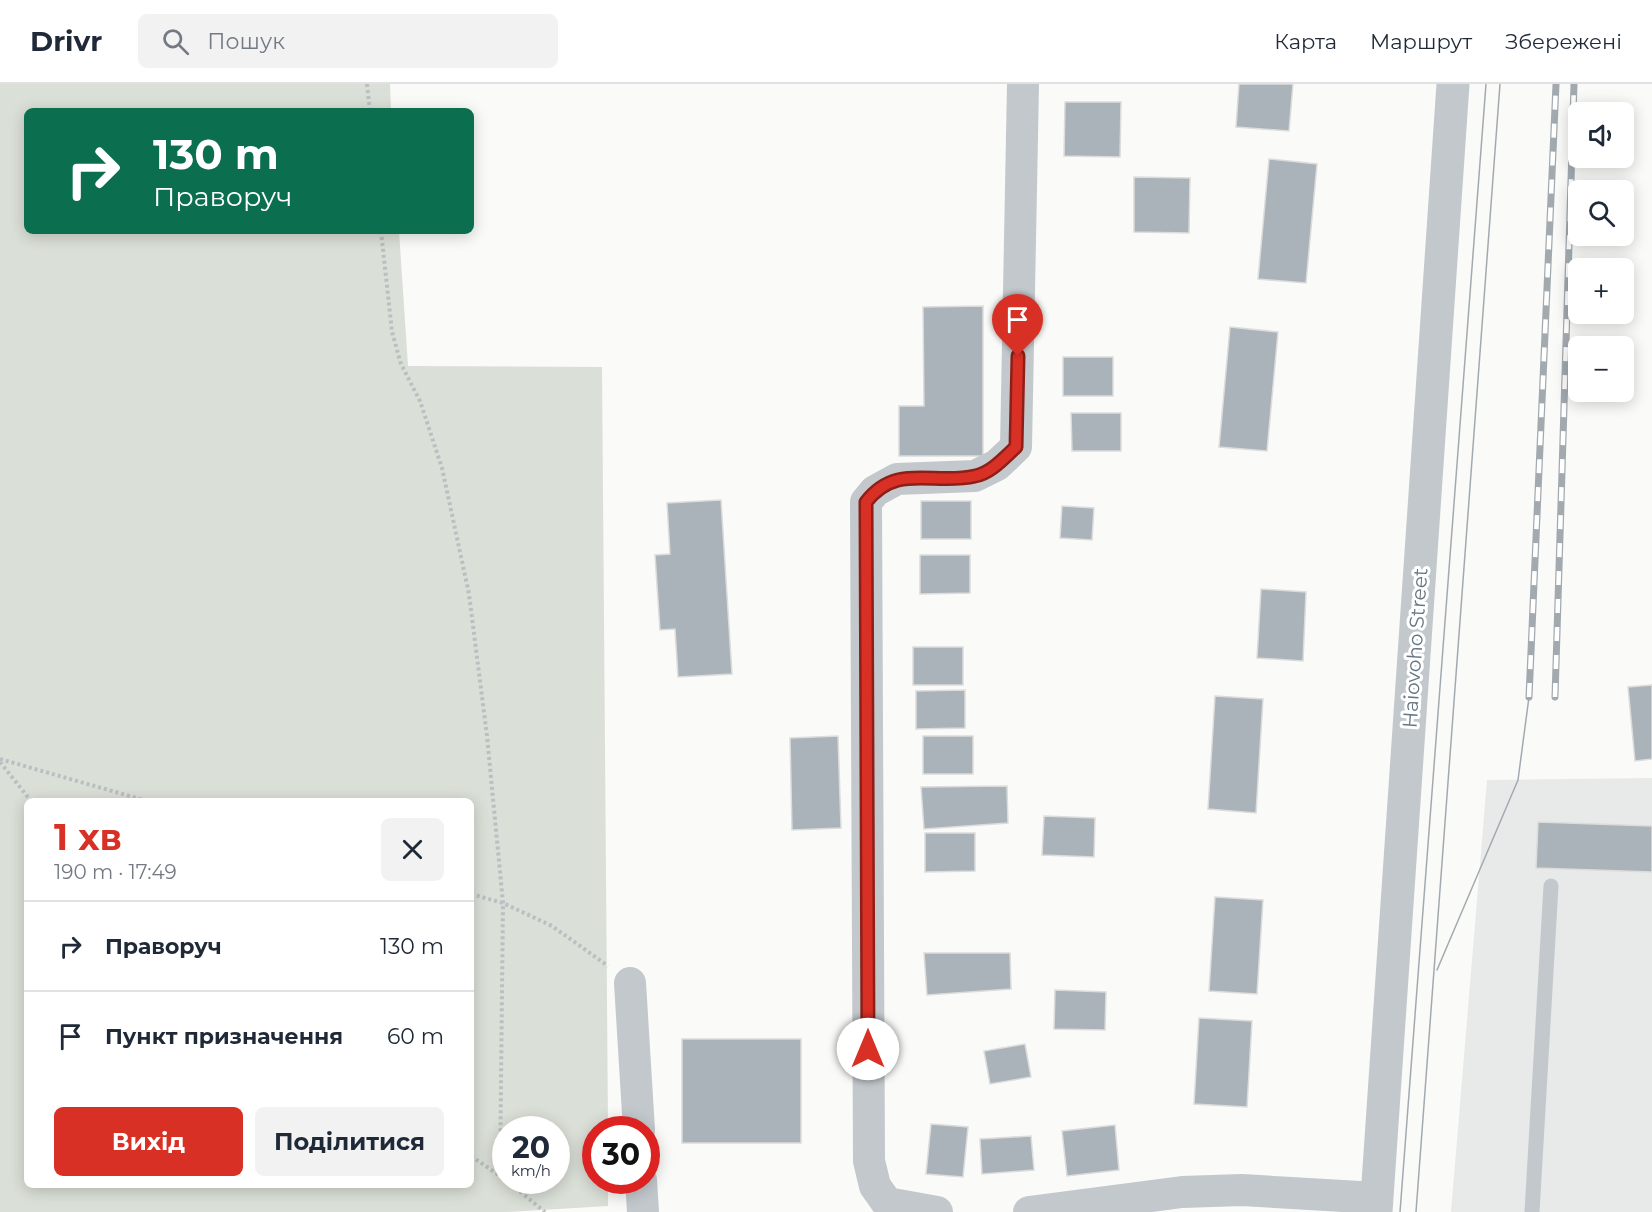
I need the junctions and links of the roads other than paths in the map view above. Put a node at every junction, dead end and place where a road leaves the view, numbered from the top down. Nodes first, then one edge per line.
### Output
1 (1023, 84) edge
2 (1454, 84) edge
3 (1551, 886) dead end
4 (630, 983) road end
5 (638, 1116) edge
6 (642, 1194) edge
7 (1376, 1205) edge
8 (643, 1212) edge
9 (938, 1212) edge
10 (1029, 1212) edge
11 (1532, 1212) edge

1 - 9 street
2 - 7 street, Haiovoho Street
3 - 11 lane
4 - 5 street
6 - 8 street
7 - 10 street

